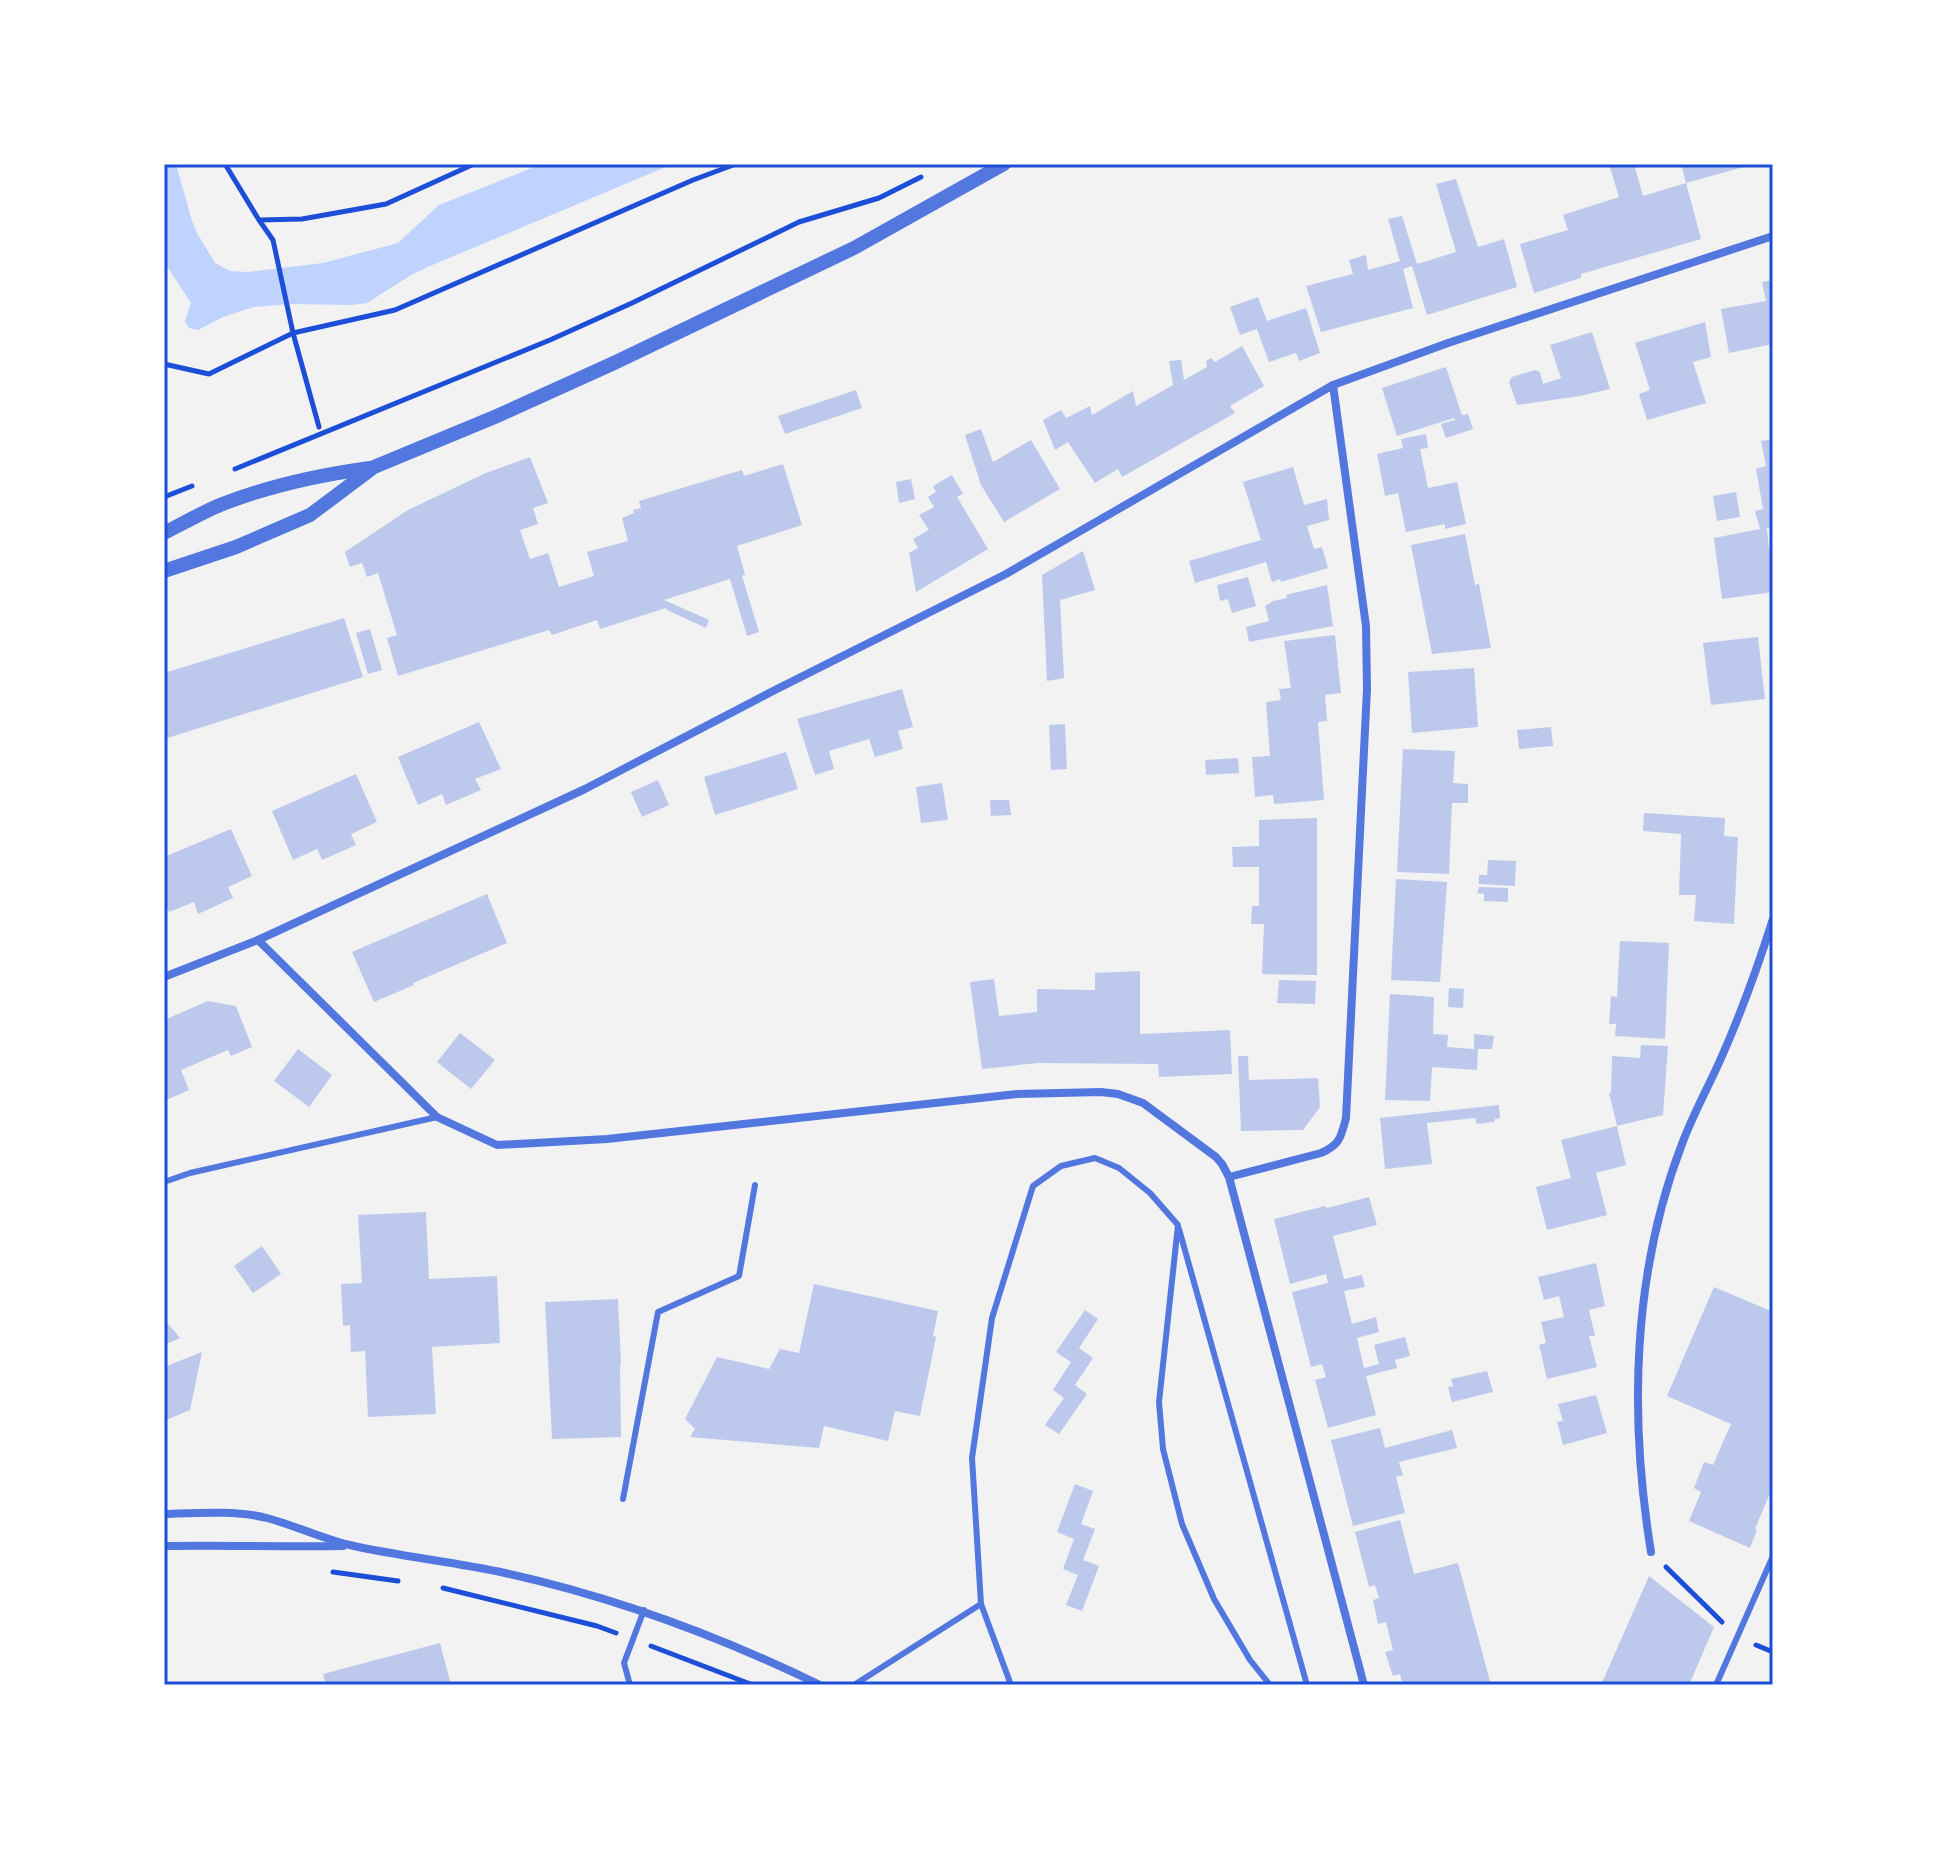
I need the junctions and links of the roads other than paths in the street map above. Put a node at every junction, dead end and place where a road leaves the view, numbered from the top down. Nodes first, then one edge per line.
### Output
1 (1004, 164) edge
2 (1773, 236) edge
3 (1333, 385) junction
4 (374, 467) junction
5 (164, 533) edge
6 (164, 571) edge
7 (1773, 919) edge
8 (258, 940) junction
9 (164, 977) edge
10 (437, 1117) junction
11 (1229, 1177) junction
12 (164, 1182) edge
13 (755, 1185) dead end
14 (1178, 1225) junction
15 (623, 1499) dead end
16 (164, 1514) edge
17 (164, 1546) edge
18 (351, 1546) junction
19 (1655, 1556) road end
20 (1773, 1556) edge
21 (981, 1604) junction
22 (644, 1610) junction
23 (630, 1685) edge
24 (820, 1685) edge
25 (854, 1685) edge
26 (1011, 1685) edge
27 (1270, 1685) edge
28 (1307, 1685) edge
29 (1364, 1685) edge
30 (1716, 1685) edge

1 - 4 street
2 - 3 street
3 - 8 street
3 - 11 street
4 - 5 street
4 - 6 street
7 - 19 street
8 - 9 street
8 - 10 street
10 - 11 street
10 - 12 lane
11 - 29 street
13 - 15 lane
14 - 21 lane
14 - 27 lane
14 - 28 lane
16 - 18 street
17 - 18 street
18 - 22 street
20 - 30 lane
21 - 25 lane
21 - 26 lane
22 - 23 lane
22 - 24 street

